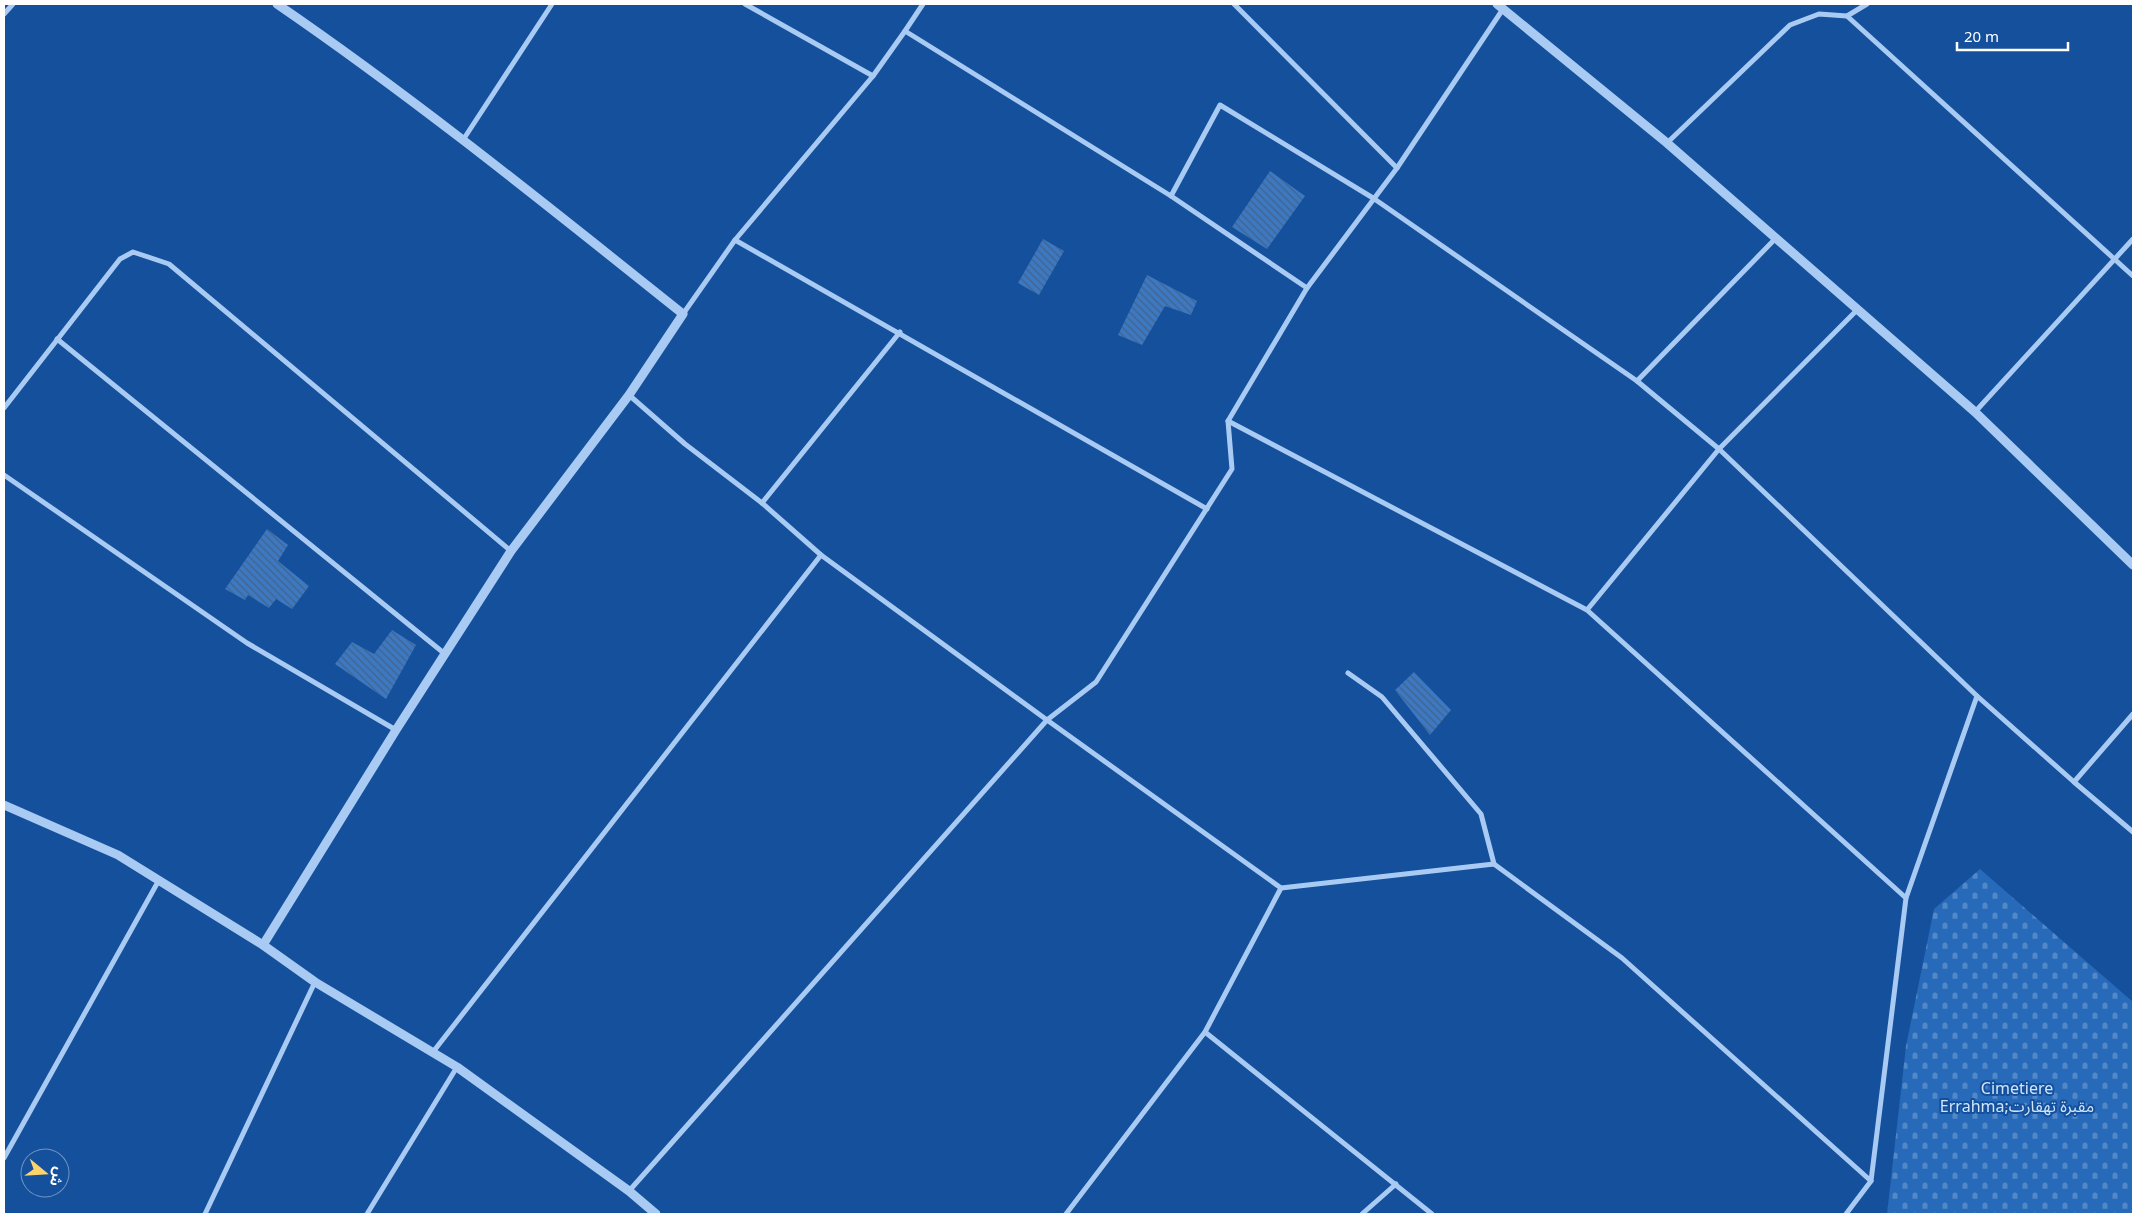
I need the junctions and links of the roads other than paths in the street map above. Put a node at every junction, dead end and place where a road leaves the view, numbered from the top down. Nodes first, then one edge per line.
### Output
1 (13, 4) edge
2 (277, 4) edge
3 (552, 4) edge
4 (745, 4) edge
5 (923, 4) edge
6 (1234, 4) edge
7 (1868, 4) edge
8 (1500, 6) edge
9 (4, 14) edge
10 (1847, 16) junction
11 (905, 31) junction
12 (873, 76) junction
13 (463, 140) junction
14 (1667, 143) junction
15 (1397, 168) junction
16 (1171, 196) junction
17 (1373, 198) junction
18 (1775, 239) junction
19 (2133, 239) edge
20 (735, 240) junction
21 (2114, 260) junction
22 (2133, 276) edge
23 (1307, 288) junction
24 (1858, 309) junction
25 (683, 314) junction
26 (900, 332) junction
27 (57, 339) junction
28 (1638, 381) junction
29 (629, 394) junction
30 (4, 408) edge
31 (1975, 412) junction
32 (1228, 420) junction
33 (1719, 449) junction
34 (4, 475) edge
35 (762, 503) junction
36 (1207, 509) junction
37 (511, 552) junction
38 (821, 555) junction
39 (2133, 565) edge
40 (1587, 610) junction
41 (445, 654) junction
42 (1348, 673) dead end
43 (1977, 696) junction
44 (2133, 714) edge
45 (1048, 720) junction
46 (396, 730) junction
47 (2074, 782) junction
48 (4, 805) edge
49 (2133, 832) edge
50 (1494, 864) junction
51 (159, 880) junction
52 (1281, 888) junction
53 (1906, 898) junction
54 (263, 944) junction
55 (315, 982) junction
56 (1205, 1032) junction
57 (433, 1052) junction
58 (457, 1067) junction
59 (4, 1158) edge
60 (1871, 1181) junction
61 (1396, 1184) junction
62 (629, 1191) junction
63 (205, 1214) edge
64 (367, 1214) edge
65 (656, 1214) edge
66 (1066, 1214) edge
67 (1362, 1214) edge
68 (1432, 1214) edge
69 (1846, 1214) edge

1 - 9 street
2 - 13 street
3 - 13 street
4 - 12 street
5 - 11 street
6 - 15 street
7 - 10 street
8 - 14 street
8 - 15 street
10 - 14 street
10 - 21 street
11 - 12 street
11 - 16 street
12 - 20 street
13 - 25 street
14 - 18 street
15 - 17 street
16 - 17 street
16 - 23 street
17 - 23 street
17 - 28 street
18 - 24 street
18 - 28 street
19 - 21 street
20 - 25 street
20 - 26 street
21 - 22 street
21 - 31 street
23 - 32 street
24 - 31 street
24 - 33 street
25 - 29 street
26 - 35 street
26 - 36 street
27 - 30 street
27 - 37 street
27 - 41 street
28 - 33 street
29 - 35 street
29 - 37 street
31 - 39 street
32 - 36 street
32 - 40 street
33 - 40 street
33 - 43 street
34 - 46 street
35 - 38 street
36 - 45 street
37 - 41 street
38 - 45 street
38 - 57 street
40 - 53 street
41 - 46 street
42 - 50 street
43 - 47 street
43 - 53 street
44 - 47 street
45 - 52 street
45 - 62 street
46 - 54 street
47 - 49 street
48 - 51 street
50 - 52 street
50 - 60 street
51 - 54 street
51 - 59 street
52 - 56 street
53 - 60 street
54 - 55 street
55 - 57 street
55 - 63 street
56 - 61 street
56 - 66 street
57 - 58 street
58 - 62 street
58 - 64 street
60 - 69 street
61 - 67 street
61 - 68 street
62 - 65 street

